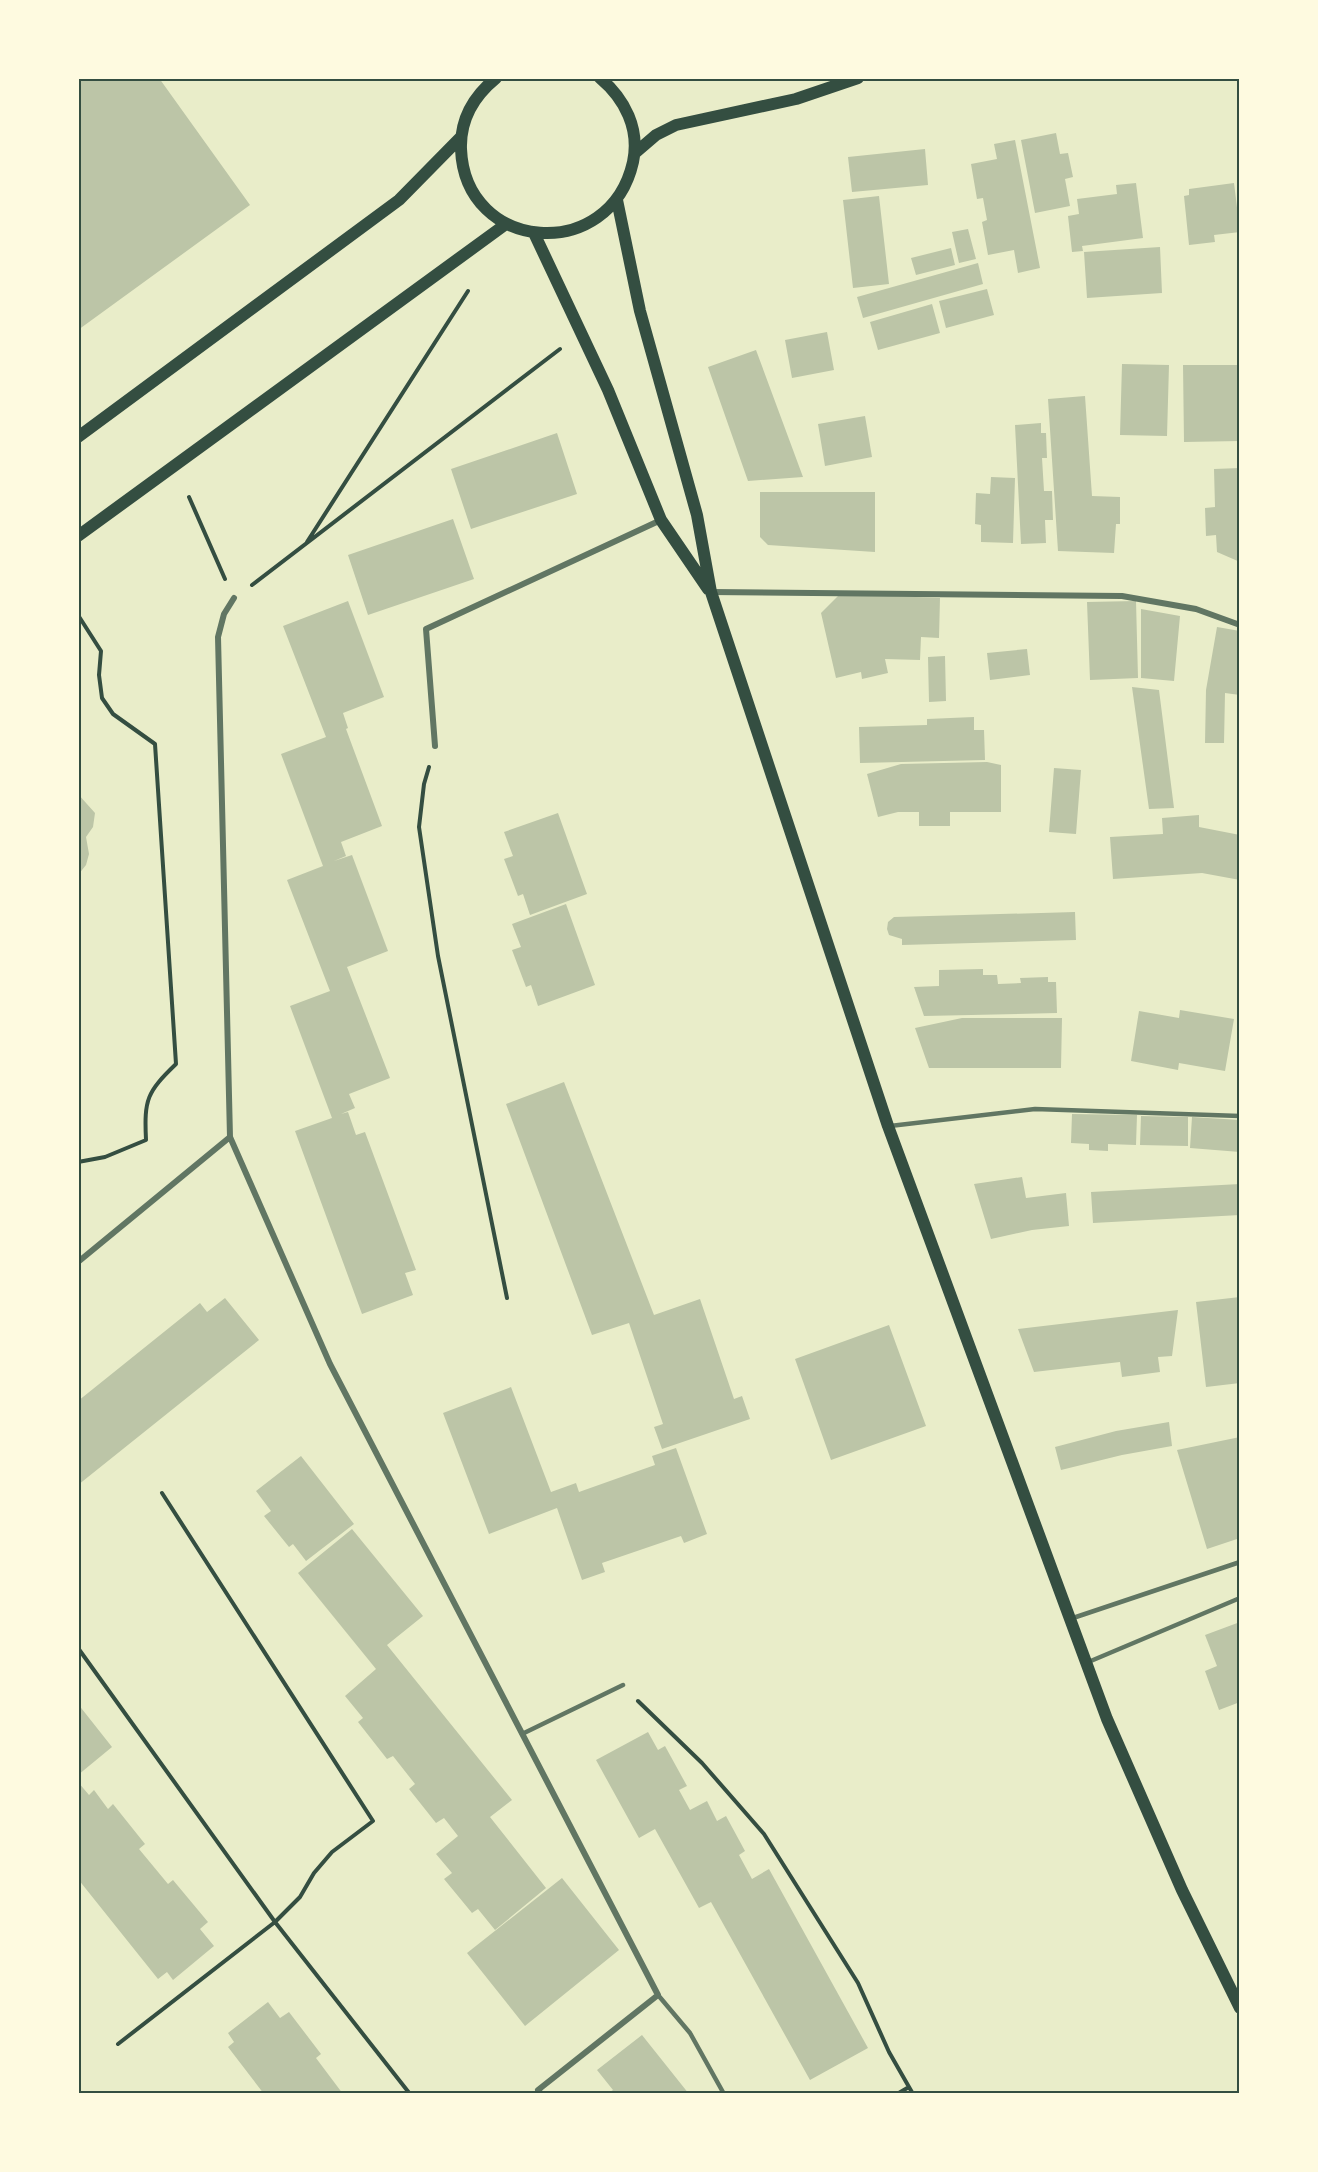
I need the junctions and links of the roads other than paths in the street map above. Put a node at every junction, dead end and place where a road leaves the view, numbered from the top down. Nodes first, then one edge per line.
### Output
1 (496, 78) edge
2 (600, 78) edge
3 (858, 78) edge
4 (481, 83) edge
5 (461, 137) junction
6 (635, 153) junction
7 (617, 200) junction
8 (506, 224) junction
9 (534, 233) junction
10 (78, 437) edge
11 (661, 520) junction
12 (78, 536) edge
13 (711, 592) junction
14 (234, 598) road end
15 (1240, 625) edge
16 (435, 746) road end
17 (1240, 1116) edge
18 (888, 1126) junction
19 (230, 1137) junction
20 (78, 1262) edge
21 (1240, 1562) edge
22 (1240, 1598) edge
23 (1070, 1619) junction
24 (1086, 1663) junction
25 (623, 1685) road end
26 (522, 1734) junction
27 (658, 1995) junction
28 (1240, 2008) edge
29 (541, 2094) edge
30 (724, 2094) edge

1 - 4 main road
2 - 6 main road
3 - 6 main road
4 - 5 main road
5 - 8 main road
5 - 10 main road
6 - 7 main road
7 - 9 main road
7 - 13 main road
8 - 9 main road
8 - 12 main road
9 - 11 main road
11 - 13 main road
11 - 16 street
13 - 15 street
13 - 18 main road
14 - 19 street
17 - 18 lane
18 - 23 main road
19 - 20 street
19 - 26 street
21 - 23 lane
22 - 24 lane
23 - 24 main road
24 - 28 main road
25 - 26 lane
26 - 27 street
27 - 29 street
27 - 30 lane

